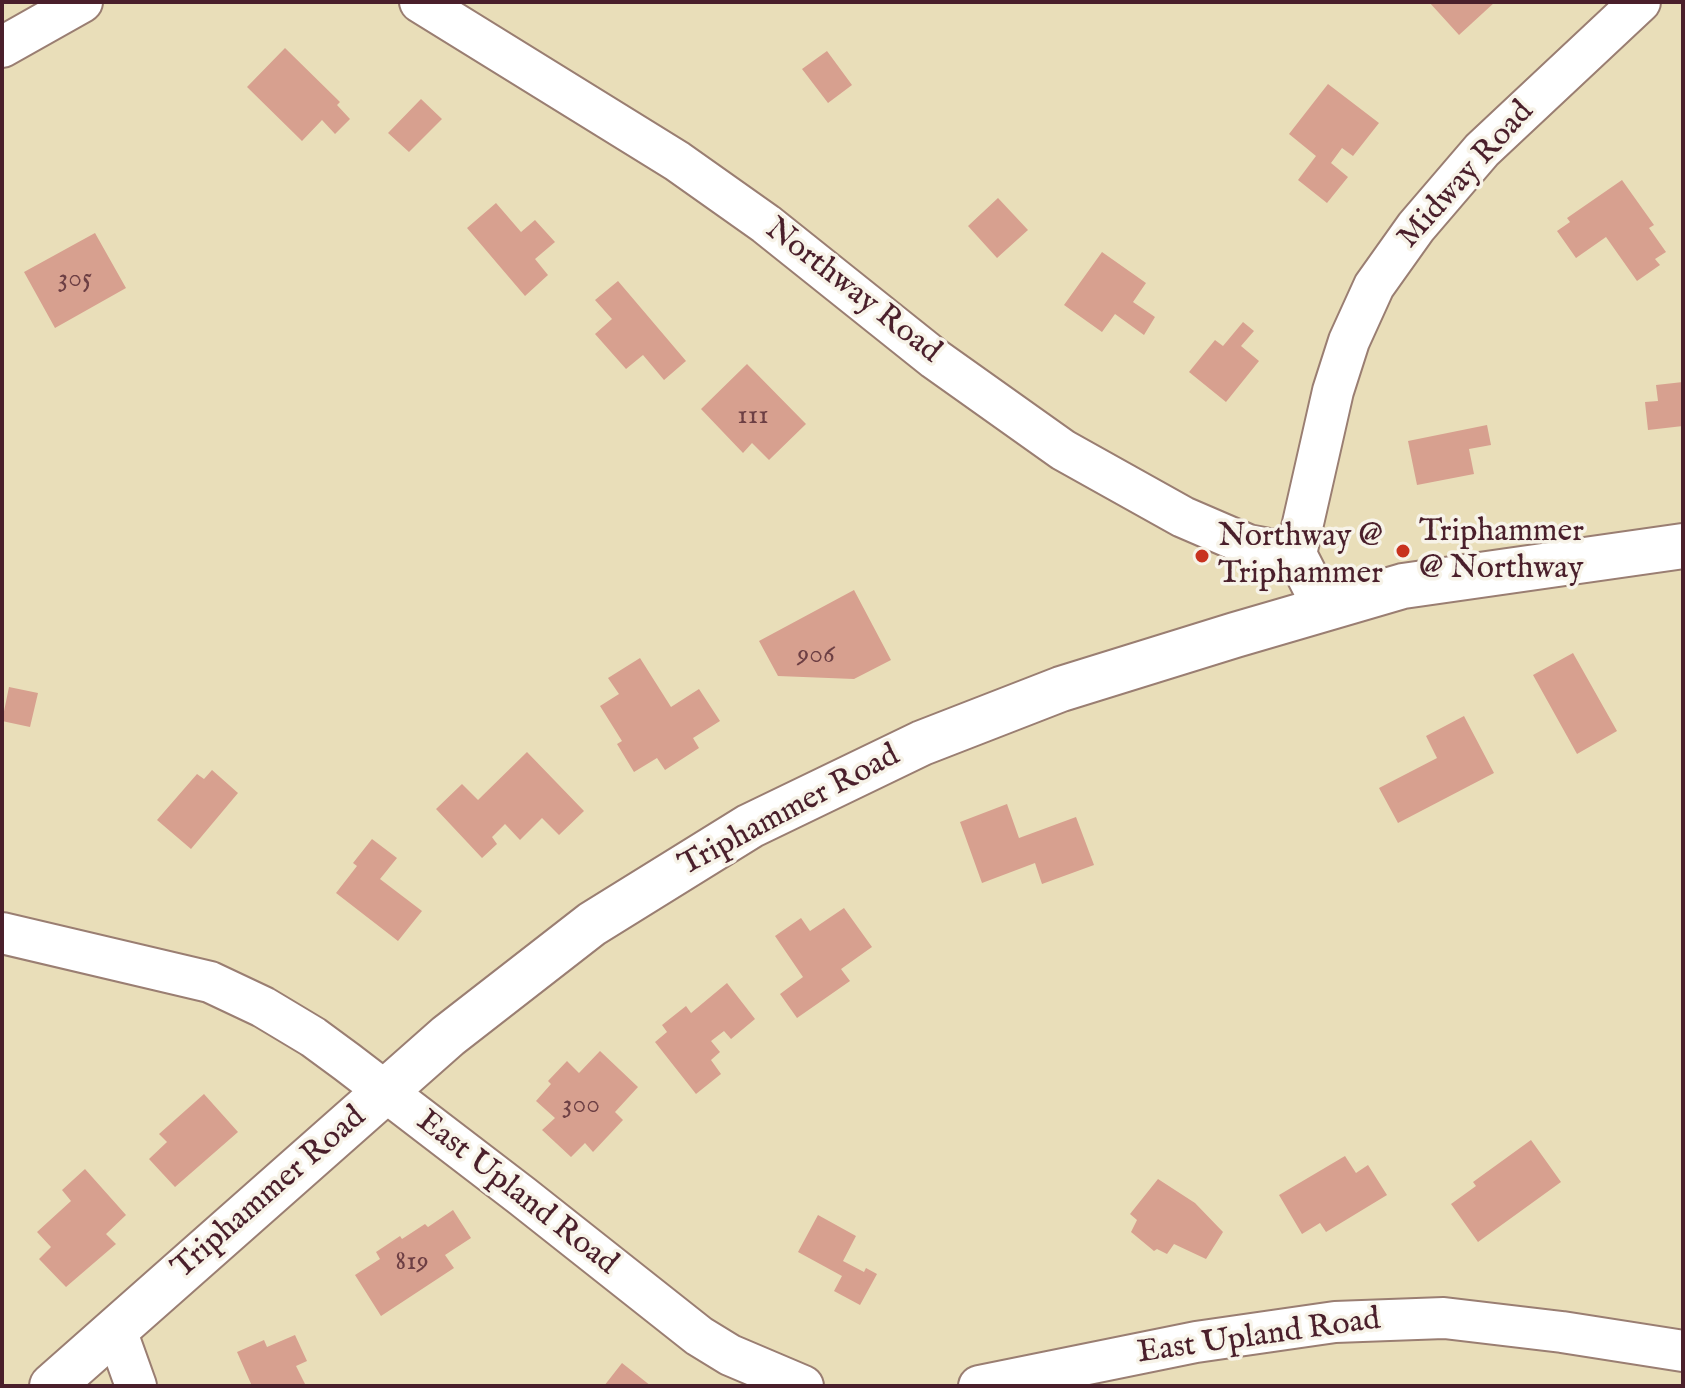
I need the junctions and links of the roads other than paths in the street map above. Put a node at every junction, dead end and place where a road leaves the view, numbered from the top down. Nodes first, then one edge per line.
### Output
1 (82, 2) edge
2 (420, 2) edge
3 (1640, 2) edge
4 (2, 47) edge
5 (1683, 546) edge
6 (1296, 554) junction
7 (1324, 609) junction
8 (2, 933) edge
9 (386, 1093) junction
10 (116, 1330) junction
11 (1683, 1351) edge
12 (52, 1386) edge
13 (136, 1386) edge
14 (803, 1386) edge
15 (979, 1386) edge

1 - 4 street
2 - 6 street, Northway Road
3 - 6 street, Midway Road
5 - 7 street, Triphammer Road
6 - 7 street
7 - 9 street, Triphammer Road
8 - 9 street, East Upland Road
9 - 10 street, Triphammer Road
9 - 14 street, East Upland Road
10 - 12 street, Triphammer Road
10 - 13 street
11 - 15 street, East Upland Road

